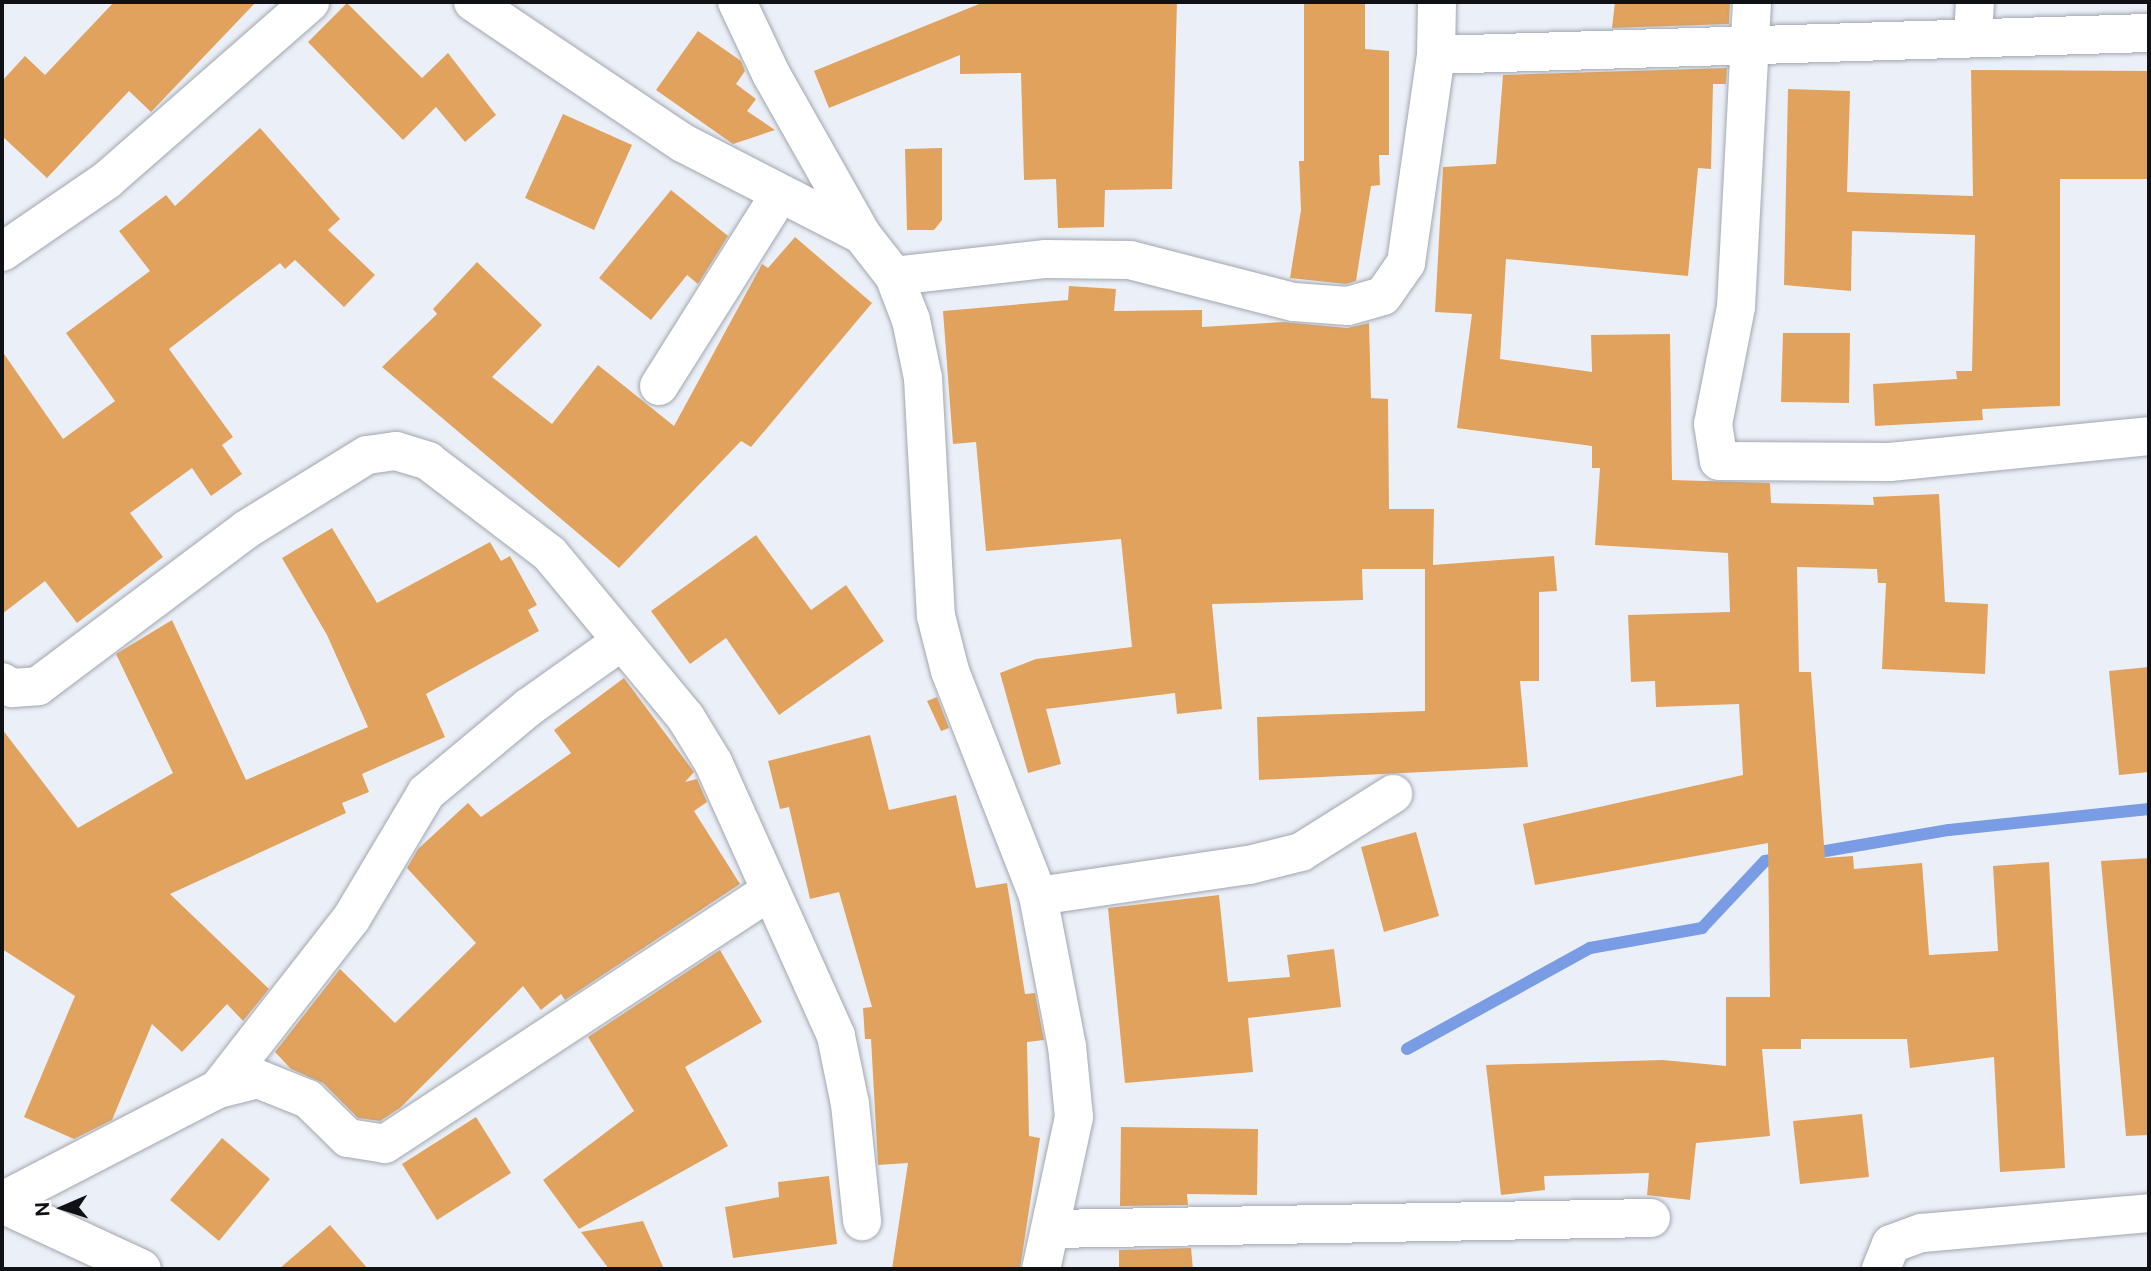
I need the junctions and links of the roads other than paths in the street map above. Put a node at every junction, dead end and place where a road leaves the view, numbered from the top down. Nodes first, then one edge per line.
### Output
1 (310, 2) edge
2 (473, 2) edge
3 (737, 2) edge
4 (1437, 2) edge
5 (1752, 2) edge
6 (1974, 20) edge
7 (2149, 33) edge
8 (1753, 42) junction
9 (1436, 55) junction
10 (780, 194) junction
11 (862, 235) junction
12 (2, 252) edge
13 (894, 276) junction
14 (659, 386) dead end
15 (2149, 436) edge
16 (622, 641) junction
17 (2, 682) edge
18 (1393, 794) dead end
19 (770, 891) junction
20 (1038, 896) junction
21 (219, 1089) junction
22 (2, 1203) edge
23 (2149, 1213) edge
24 (1651, 1218) dead end
25 (862, 1221) dead end
26 (1052, 1228) junction
27 (142, 1269) edge
28 (1041, 1269) edge
29 (1881, 1269) edge

1 - 12 street
2 - 10 street
3 - 11 street
4 - 9 street
5 - 8 street
6 - 7 street
6 - 8 street
8 - 9 street
8 - 15 street
9 - 13 street
10 - 11 street
10 - 14 street
11 - 13 street
13 - 20 street
16 - 17 street
16 - 19 street
16 - 21 street
18 - 20 street
19 - 21 street
19 - 25 street
20 - 26 street
21 - 22 street
22 - 27 street
23 - 29 street
24 - 26 street
26 - 28 street

